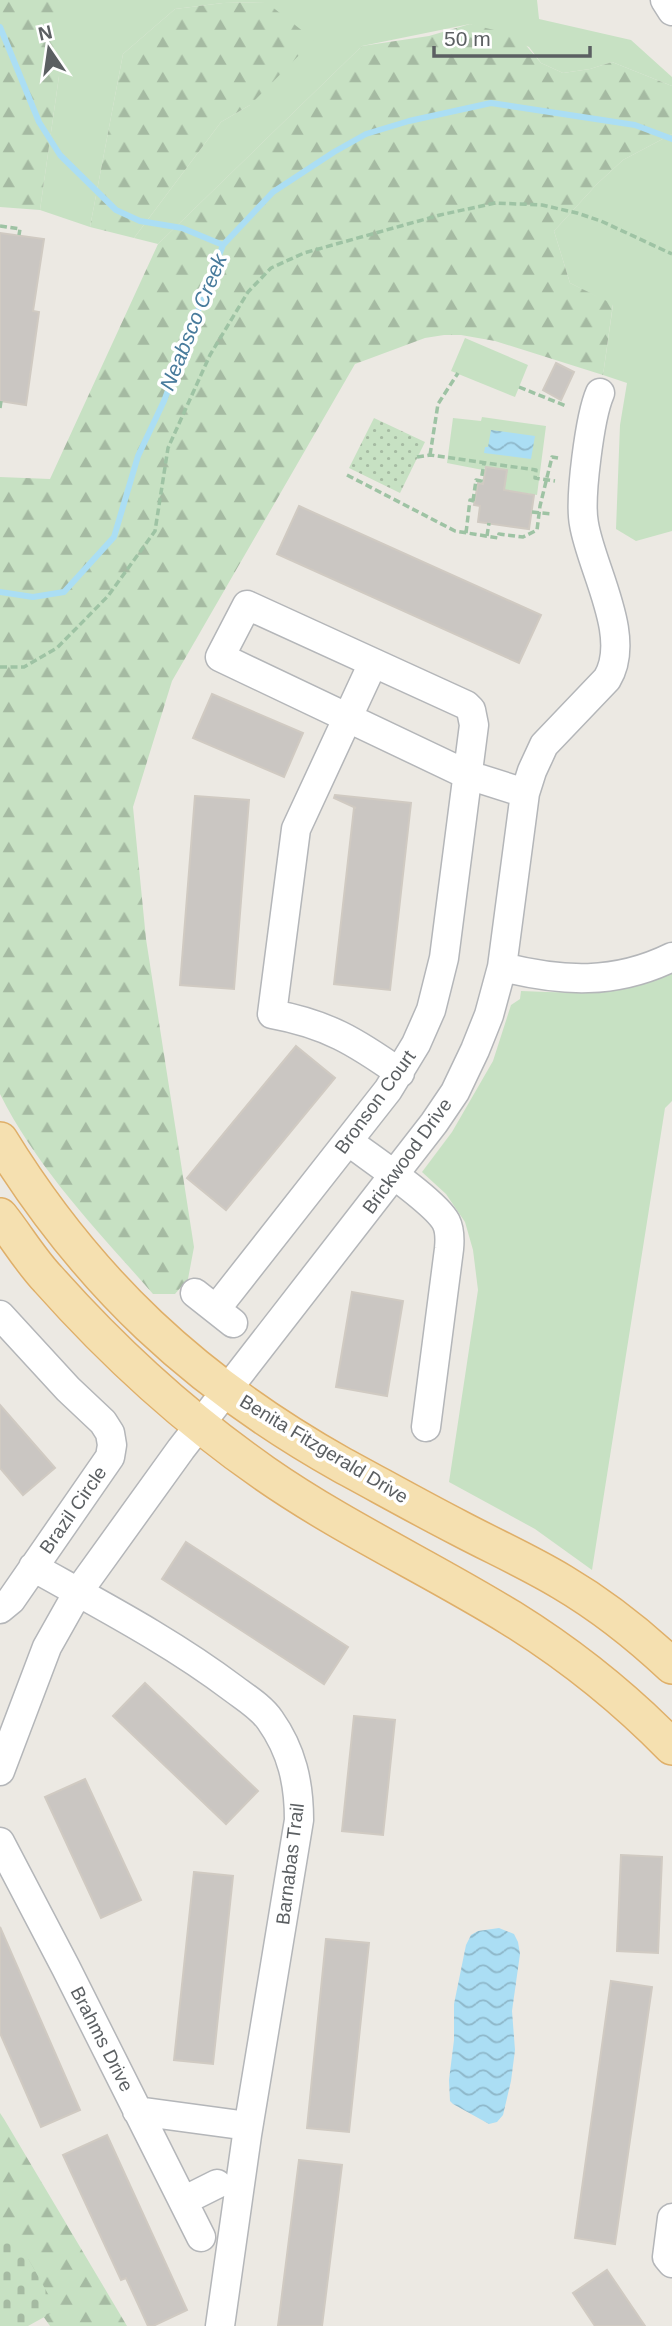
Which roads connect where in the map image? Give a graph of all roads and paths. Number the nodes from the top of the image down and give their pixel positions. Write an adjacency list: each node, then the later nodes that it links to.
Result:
1 (665, 0): 2 (street)
2 (672, 10)
3 (0, 226): 4 (path)
4 (19, 236)
5 (672, 254): 26 (path)
6 (458, 373): 12 (path)
7 (519, 387): 10 (path)
8 (600, 393): 29 (street, Brickwood Drive)
9 (1, 401): 11 (path)
10 (566, 406)
11 (0, 408)
12 (430, 455): 13 (path); 15 (path)
13 (418, 457)
14 (558, 458): 17 (path)
15 (484, 463): 17 (path); 23 (path)
16 (347, 475): 23 (path)
17 (546, 480): 18 (path); 20 (path)
18 (555, 481)
19 (532, 512): 20 (path)
20 (539, 512): 21 (path); 24 (path)
21 (552, 514)
22 (489, 523): 24 (path)
23 (466, 533): 24 (path)
24 (487, 536)
25 (373, 663): 27 (street); 27 (street); 28 (street, Bronson Court)
26 (0, 667)
27 (348, 718): 28 (street); 32 (street)
28 (468, 775): 29 (street); 32 (street, Bronson Court)
29 (525, 793): 31 (street, Brickwood Drive)
30 (672, 957): 31 (street)
31 (502, 967): 35 (street, Brickwood Drive)
32 (400, 1073): 34 (street, Bronson Court)
33 (0, 1140): 39 (main road, Benita Fitzgerald Drive)
34 (348, 1141): 35 (street); 37 (street, Bronson Court)
35 (394, 1177): 39 (street, Brickwood Drive); 41 (street)
36 (0, 1216): 40 (main road)
37 (215, 1308)
38 (0, 1315): 42 (street, Brazil Circle)
39 (226, 1390): 40 (street, Brickwood Drive); 45 (main road, Benita Fitzgerald Drive)
40 (199, 1425): 43 (street); 46 (main road)
41 (426, 1427)
42 (33, 1567): 43 (street, Barnabas Trail); 44 (street, Brazil Circle)
43 (78, 1592): 47 (street); 50 (street, Barnabas Trail)
44 (0, 1609)
45 (672, 1665)
46 (672, 1747)
47 (0, 1771)
48 (0, 1842): 49 (street, Brahms Drive)
49 (137, 2110): 50 (street); 52 (street, Brahms Drive)
50 (248, 2126): 56 (street, Barnabas Trail)
51 (217, 2184): 52 (street)
52 (183, 2201): 54 (street, Brahms Drive)
53 (672, 2218): 55 (street)
54 (201, 2237)
55 (672, 2263)
56 (220, 2326)

